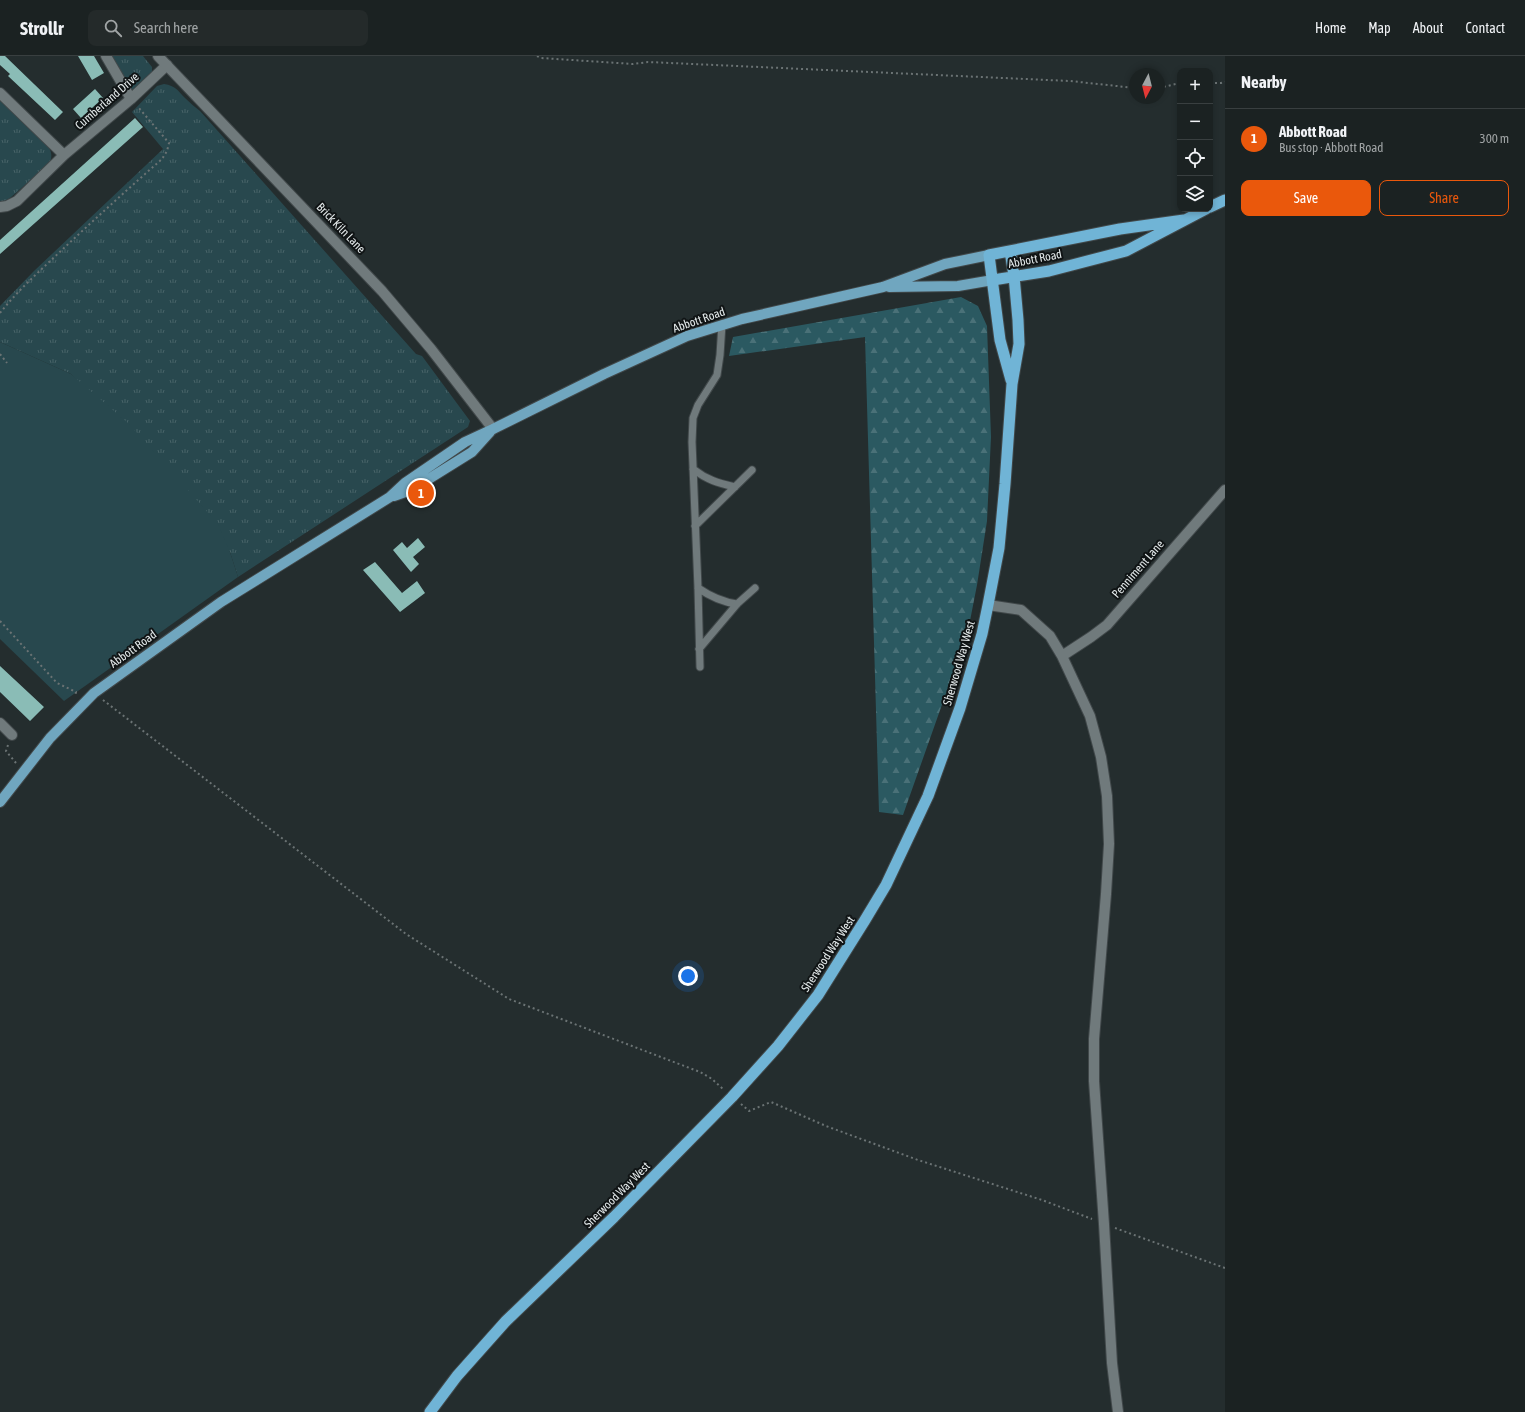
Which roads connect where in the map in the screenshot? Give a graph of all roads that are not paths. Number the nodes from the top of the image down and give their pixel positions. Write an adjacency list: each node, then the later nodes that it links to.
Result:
1 (106, 56): 5 (street)
2 (158, 56): 3 (street, Brick Kiln Lane)
3 (167, 65): 5 (street, Cumberland Drive); 19 (street, Brick Kiln Lane)
4 (0, 93): 6 (street)
5 (131, 99): 6 (street, Cumberland Drive)
6 (64, 155): 9 (street, Cumberland Drive)
7 (1225, 200): 8 (highway)
8 (1213, 206)
9 (0, 207)
10 (1200, 212): 11 (highway, Abbott Road)
11 (1184, 220): 12 (highway, Abbott Road); 14 (highway, Abbott Road)
12 (1010, 250): 13 (highway, Abbott Road); 14 (highway, Sherwood Way West)
13 (989, 255): 15 (highway, Sherwood Way West); 16 (main road, Abbott Road)
14 (1014, 276): 15 (highway, Abbott Road); 18 (highway, Sherwood Way West)
15 (993, 280): 16 (main road, Abbott Road); 18 (highway, Sherwood Way West)
16 (882, 287): 17 (main road, Abbott Road)
17 (722, 324): 19 (main road, Abbott Road); 20 (lane)
18 (1012, 384): 28 (highway, Sherwood Way West)
19 (493, 429): 34 (main road, Abbott Road)
20 (693, 469): 22 (lane); 24 (lane)
21 (752, 470): 22 (lane)
22 (735, 487): 24 (lane)
23 (1225, 490): 30 (street, Penniment Lane)
24 (695, 526): 25 (lane)
25 (698, 588): 27 (lane); 29 (lane)
26 (755, 588): 27 (lane)
27 (737, 604): 29 (lane)
28 (988, 605): 30 (street); 35 (highway, Sherwood Way West)
29 (699, 649): 31 (lane)
30 (1062, 656): 36 (street)
31 (700, 667)
32 (0, 723): 33 (street)
33 (12, 735)
34 (0, 802)
35 (430, 1412)
36 (1118, 1412)

